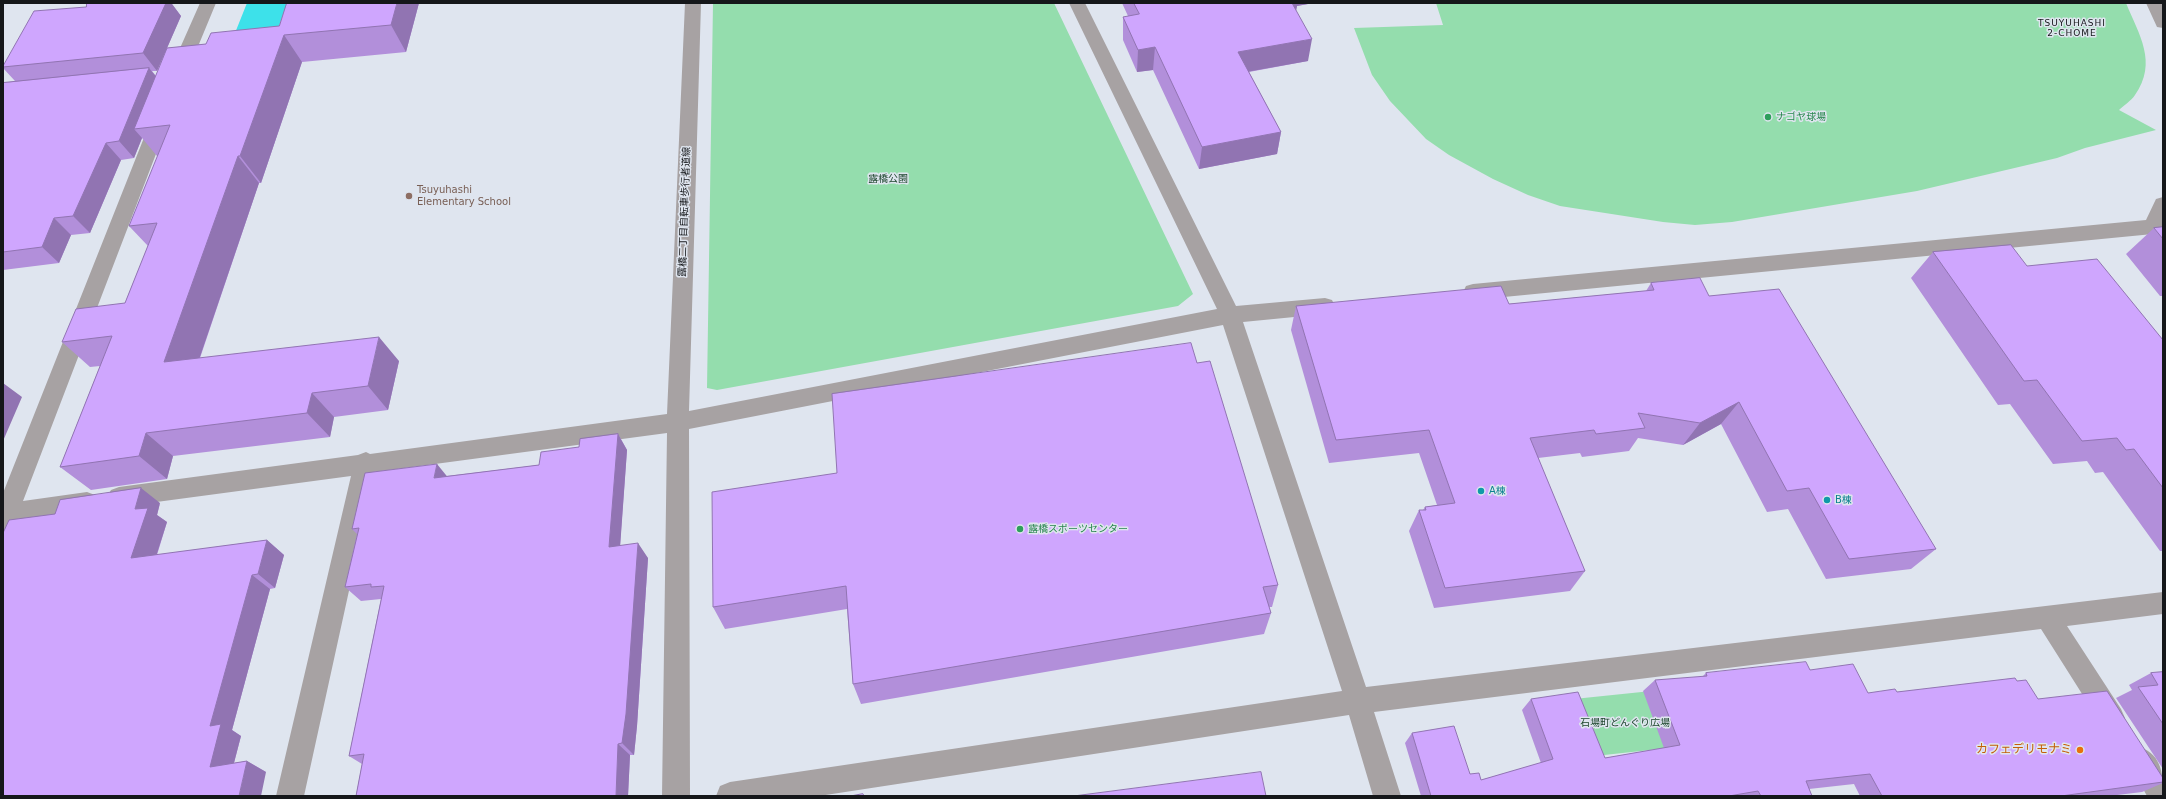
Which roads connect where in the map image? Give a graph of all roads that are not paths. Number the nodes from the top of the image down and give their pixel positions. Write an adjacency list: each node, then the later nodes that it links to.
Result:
1 (208, 3): 12 (street)
2 (693, 3): 10 (street, 露橋二丁目自転車歩行者道線)
3 (1076, 3): 9 (street)
4 (2154, 3): 5 (street)
5 (2163, 23)
6 (2163, 204): 7 (street)
7 (1453, 294)
8 (1341, 304): 9 (street)
9 (1230, 315): 10 (street); 15 (street)
10 (678, 422): 11 (street); 17 (street, 露橋二丁目自転車歩行者道線)
11 (366, 462): 12 (street); 16 (street)
12 (4, 517)
13 (2163, 603): 14 (street)
14 (2048, 618): 15 (street); 20 (street)
15 (1358, 701): 18 (street); 19 (street)
16 (290, 796)
17 (676, 796)
18 (730, 796)
19 (1387, 796)
20 (2163, 796)

